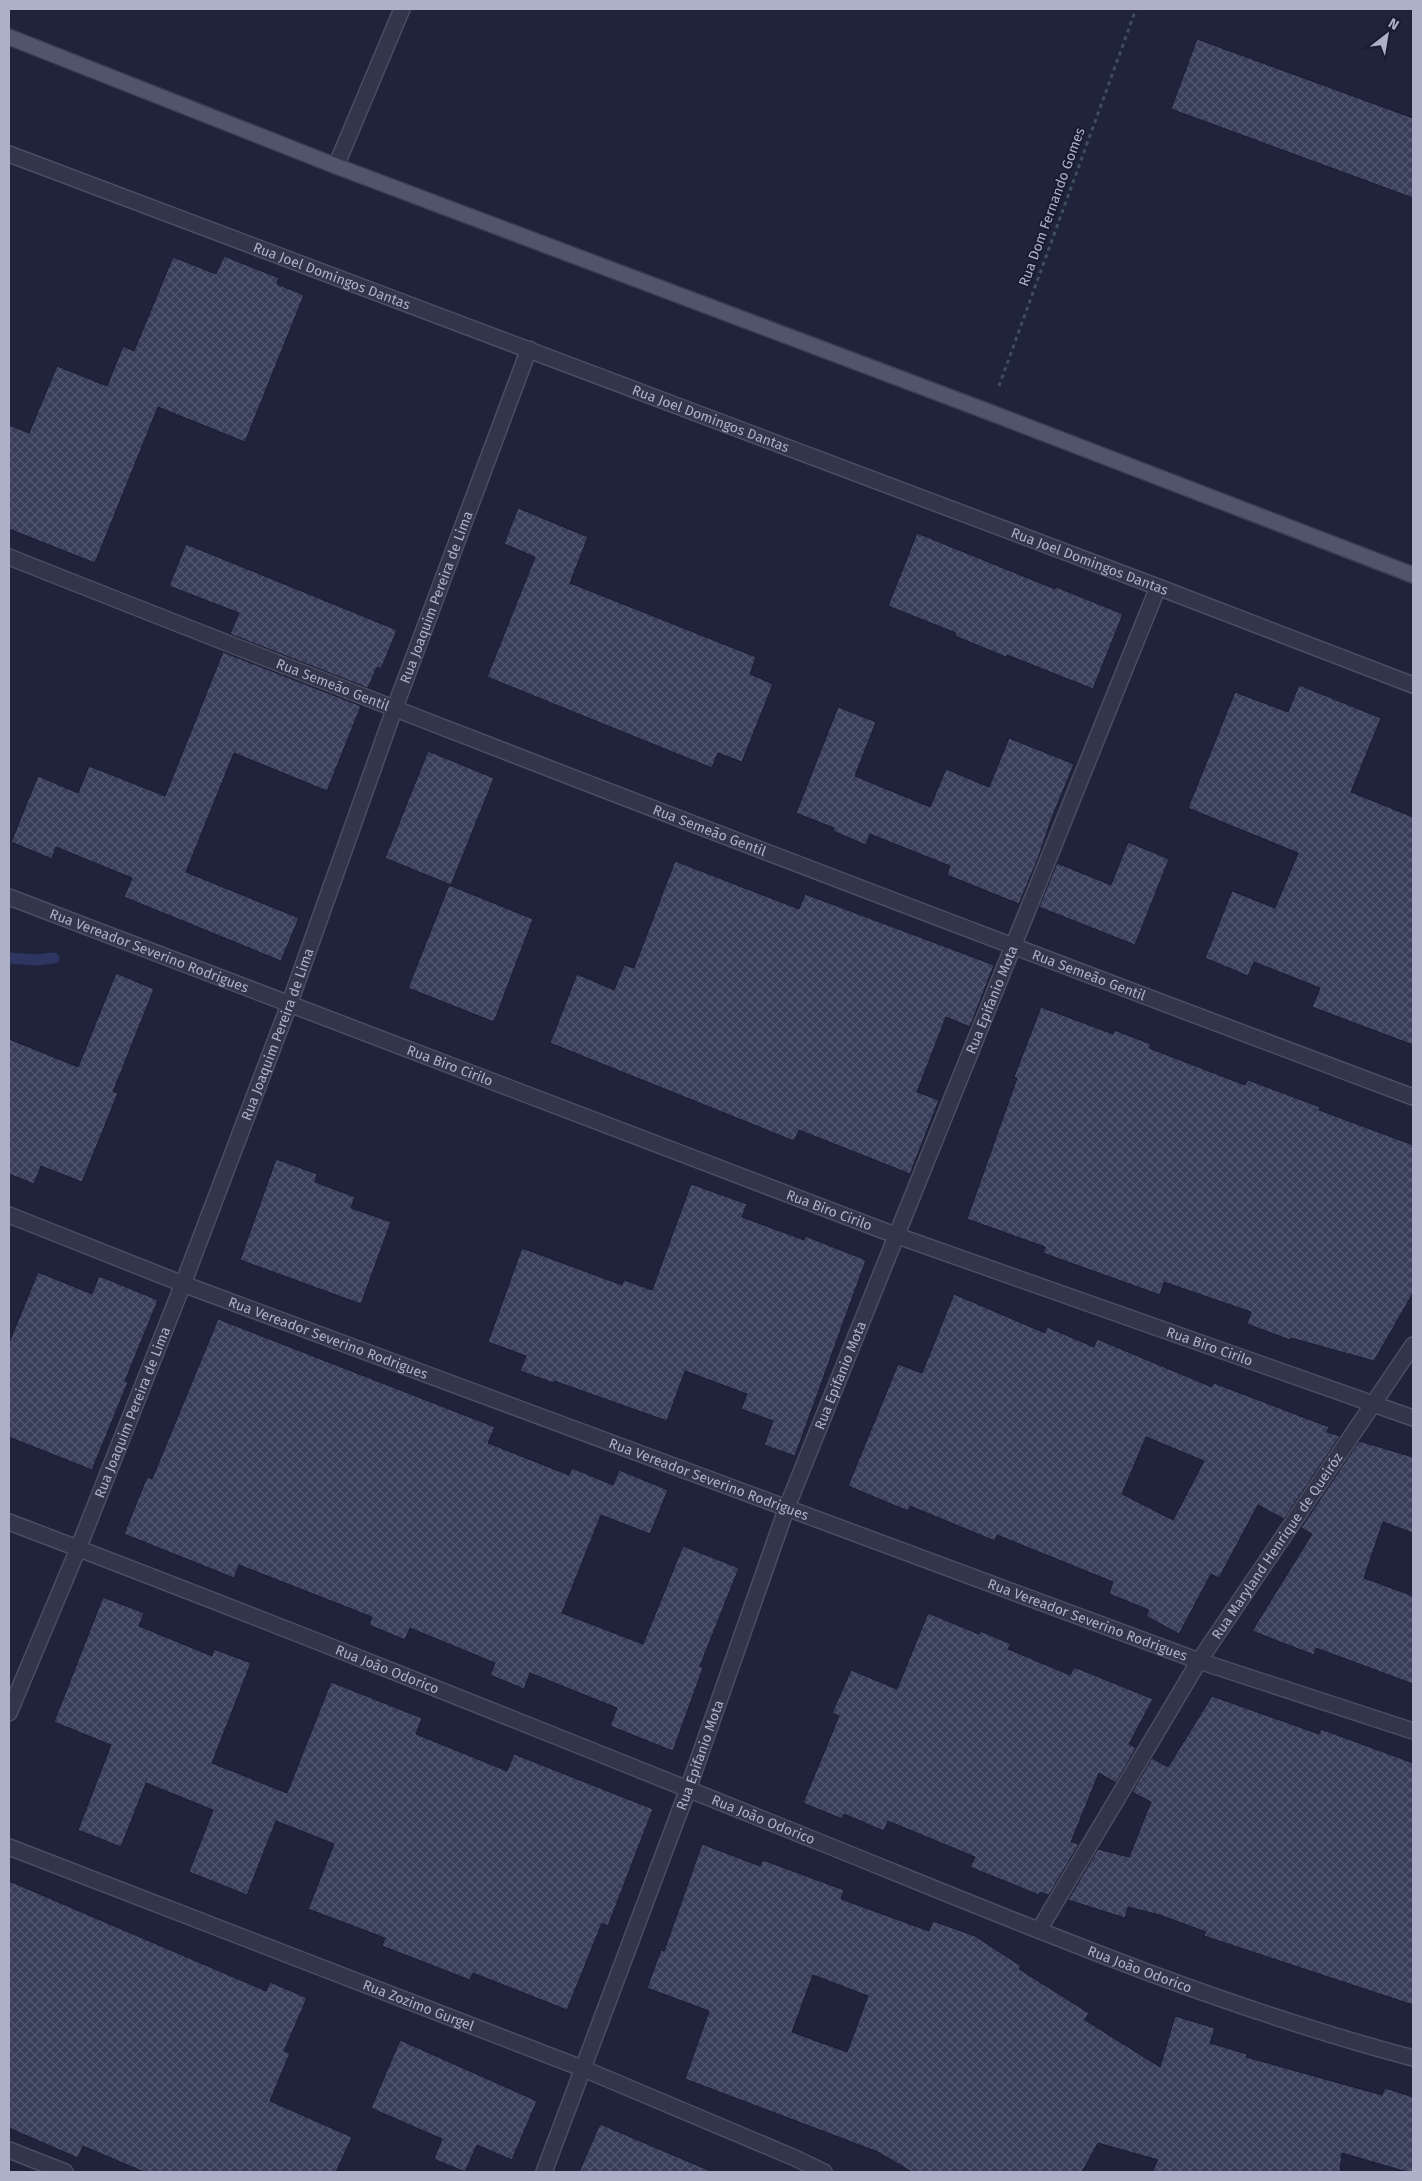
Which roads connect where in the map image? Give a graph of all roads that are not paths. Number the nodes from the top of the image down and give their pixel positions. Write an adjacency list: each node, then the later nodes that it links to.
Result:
1 (402, 9): 4 (street)
2 (9, 37): 4 (main road)
3 (9, 154): 5 (street, Rua Joel Domingos Dantas)
4 (336, 166): 7 (main road)
5 (529, 349): 8 (street, Rua Joel Domingos Dantas); 10 (street, Rua Joaquim Pereira de Lima)
6 (9, 557): 10 (street, Rua Semeão Gentil)
7 (1413, 575)
8 (1158, 586): 9 (street, Rua Joel Domingos Dantas); 12 (street, Rua Epifanio Mota)
9 (1413, 685)
10 (394, 710): 12 (street, Rua Semeão Gentil); 13 (street, Rua Joaquim Pereira de Lima)
11 (9, 897): 13 (street, Rua Vereador Severino Rodrigues)
12 (1014, 947): 14 (street, Rua Semeão Gentil); 16 (street, Rua Epifanio Mota)
13 (289, 1005): 16 (street, Rua Biro Cirilo); 17 (street, Rua Joaquim Pereira de Lima)
14 (1413, 1098)
15 (9, 1215): 17 (street, Rua Vereador Severino Rodrigues)
16 (895, 1235): 19 (street, Rua Biro Cirilo); 21 (street, Rua Epifanio Mota)
17 (183, 1284): 21 (street, Rua Vereador Severino Rodrigues); 23 (street, Rua Joaquim Pereira de Lima)
18 (1413, 1345): 19 (street, Rua Maryland Henrique de Queiróz)
19 (1372, 1404): 20 (street, Rua Biro Cirilo); 24 (street, Rua Maryland Henrique de Queiróz)
20 (1413, 1418)
21 (787, 1507): 24 (street, Rua Vereador Severino Rodrigues); 27 (street, Rua Epifanio Mota)
22 (9, 1522): 23 (street, Rua João Odorico)
23 (78, 1549): 25 (street, Rua Joaquim Pereira de Lima); 27 (street, Rua João Odorico)
24 (1199, 1661): 26 (street, Rua Vereador Severino Rodrigues); 29 (street, Rua Maryland Henrique de Queiróz)
25 (9, 1712)
26 (1413, 1731)
27 (688, 1789): 29 (street, Rua João Odorico); 31 (street, Rua Epifanio Mota)
28 (9, 1847): 31 (street, Rua Zozimo Gurgel)
29 (1039, 1930): 30 (street, Rua João Odorico)
30 (1413, 2058)
31 (584, 2069): 34 (street, Rua Epifanio Mota); 35 (street, Rua Zozimo Gurgel)
32 (9, 2150): 33 (street)
33 (65, 2172)
34 (544, 2172)
35 (824, 2172)

